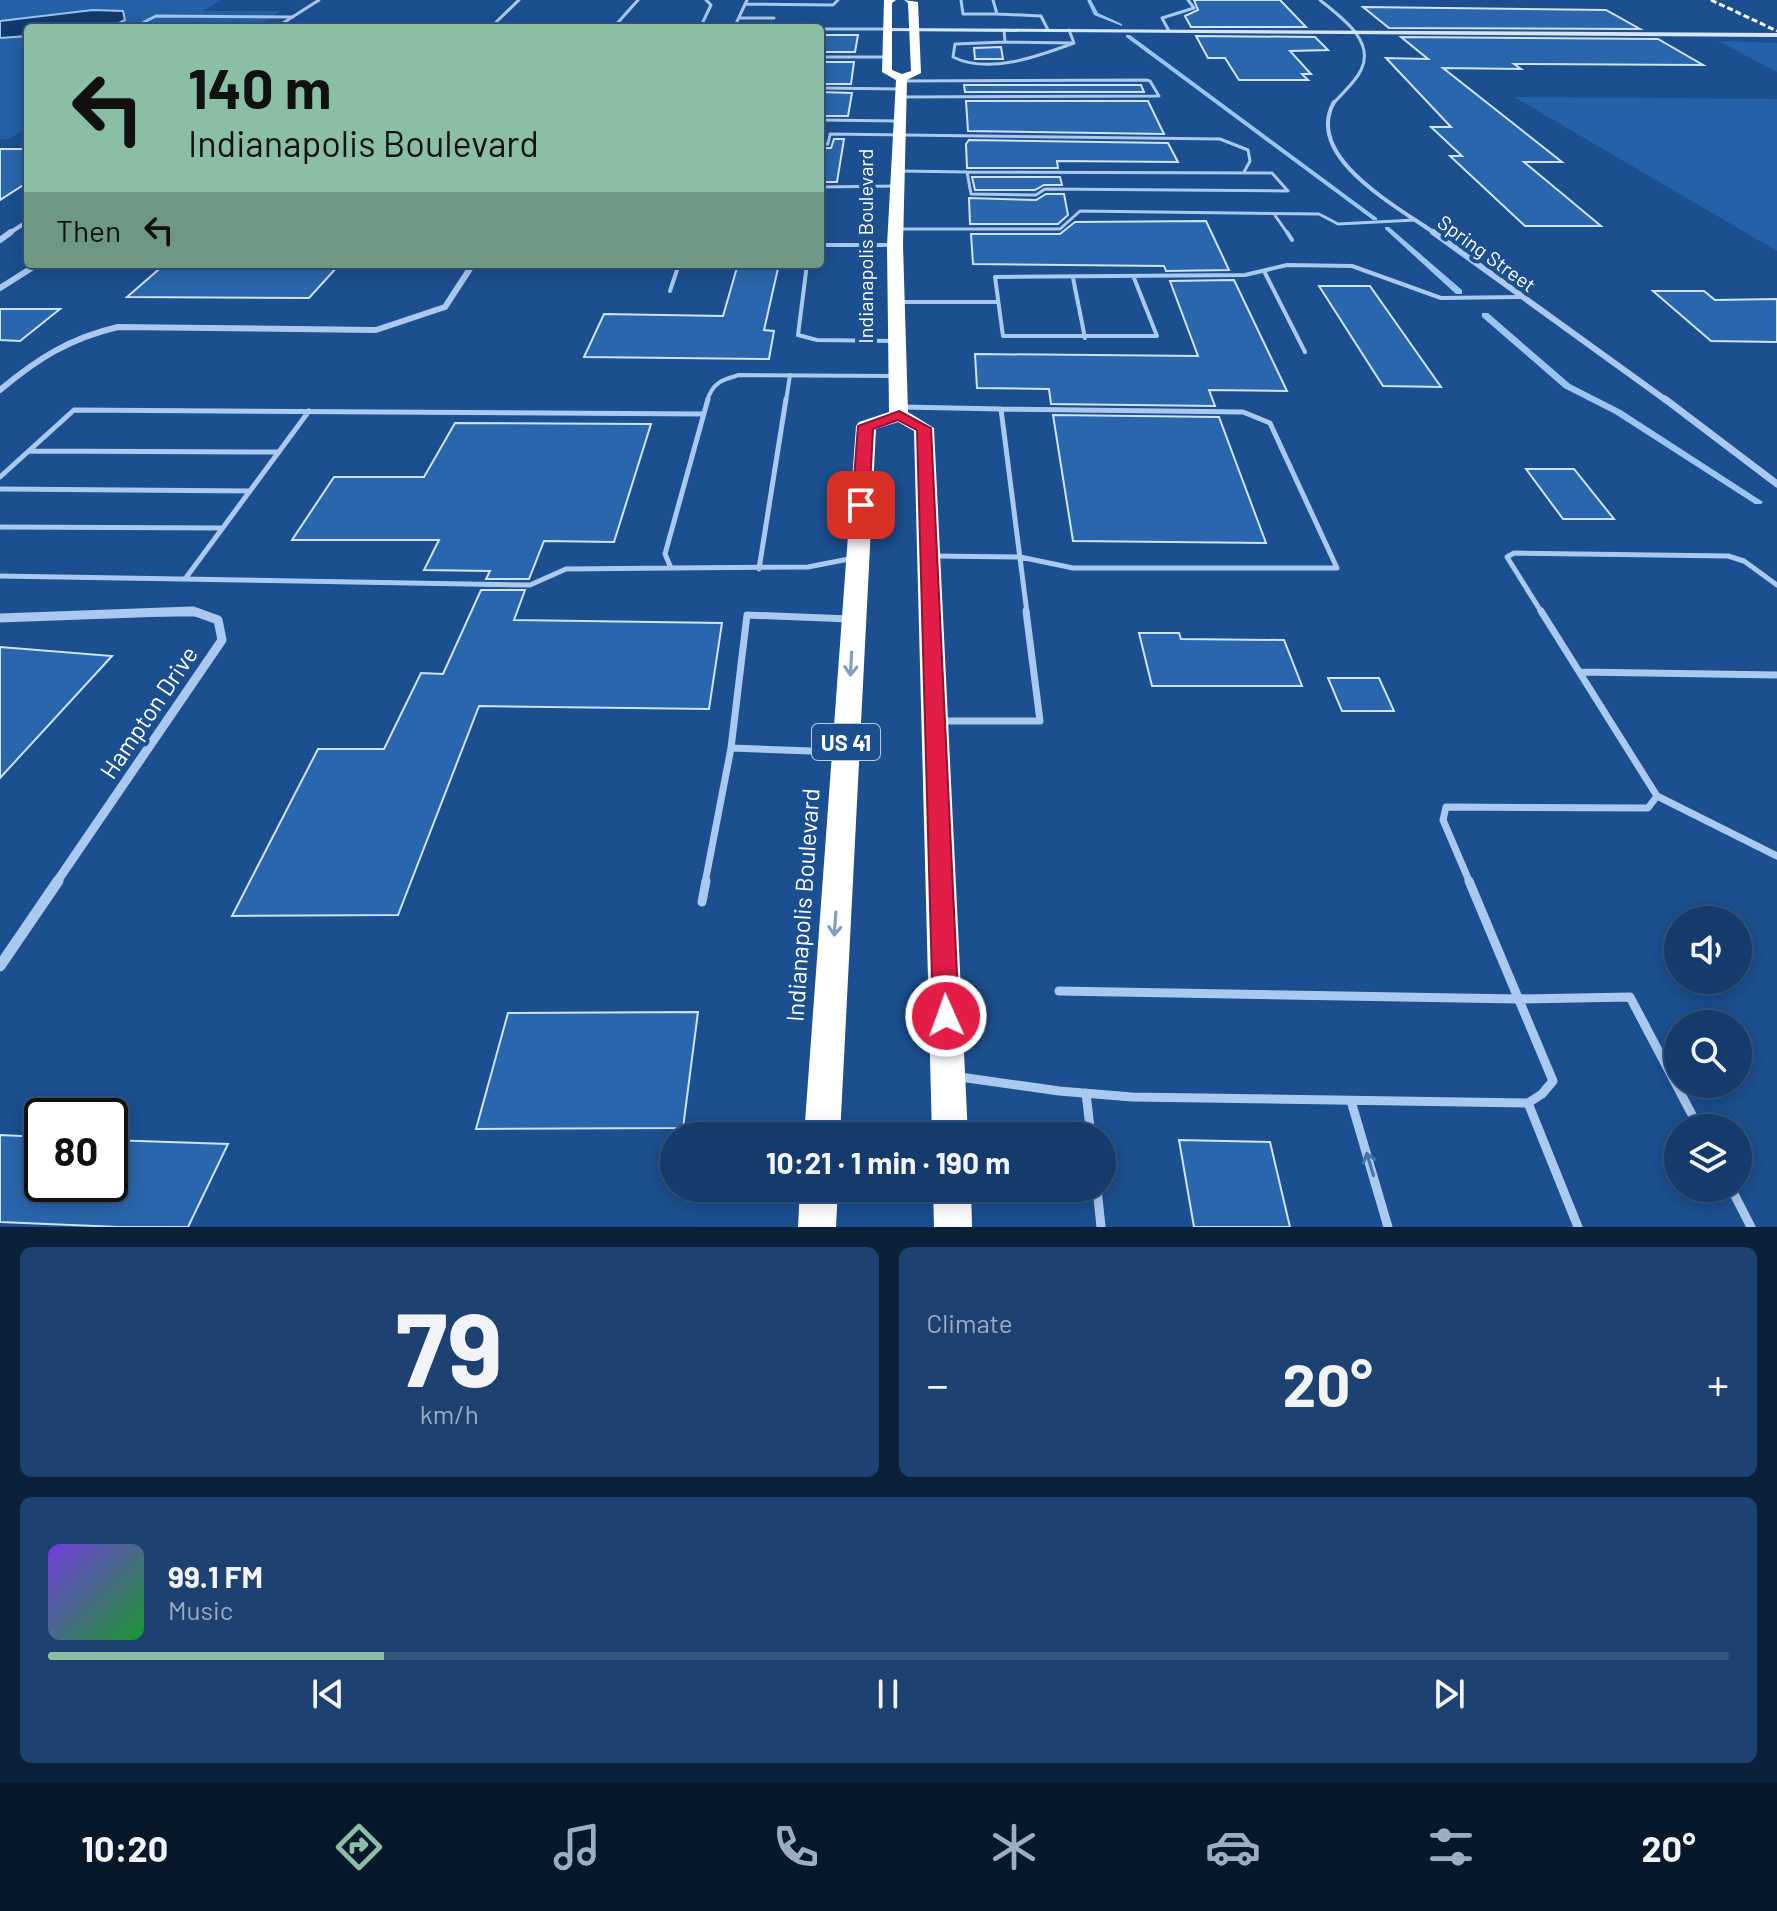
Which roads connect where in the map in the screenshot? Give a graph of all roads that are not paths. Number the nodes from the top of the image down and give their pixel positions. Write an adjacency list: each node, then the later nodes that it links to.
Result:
1 (319, 0): 15 (street)
2 (519, 0): 20 (street)
3 (638, 0): 21 (lane)
4 (706, 0): 22 (lane)
5 (838, 0): 10 (lane)
6 (891, 0): 25 (highway)
7 (909, 0): 26 (highway, Indianapolis Boulevard)
8 (1188, 0): 30 (street)
9 (1320, 0): 31 (street)
10 (746, 2): 16 (lane)
11 (962, 3): 13 (lane); 14 (lane)
12 (992, 4): 14 (lane)
13 (969, 5)
14 (997, 14): 28 (lane)
15 (293, 17): 18 (lane); 19 (street)
16 (739, 18): 17 (lane); 23 (lane)
17 (774, 18)
18 (144, 22)
19 (282, 24)
20 (494, 24)
21 (617, 24)
22 (702, 24)
23 (736, 24)
24 (824, 29): 25 (street)
25 (887, 29): 26 (street); 36 (highway)
26 (914, 29): 27 (street); 37 (highway, Indianapolis Boulevard)
27 (1004, 30): 28 (street); 33 (lane)
28 (1048, 30): 29 (street)
29 (1069, 30): 30 (street); 34 (lane)
30 (1169, 31): 31 (street)
31 (1357, 33): 32 (street); 47 (street, Spring Street)
32 (1777, 35)
33 (1005, 42): 34 (lane); 34 (lane)
34 (1074, 43)
35 (824, 57): 36 (lane)
36 (887, 57): 37 (highway)
37 (901, 86): 37 (lane); 38 (lane); 40 (highway, Indianapolis Boulevard)
38 (824, 88)
39 (824, 120): 40 (lane)
40 (898, 128): 41 (lane); 43 (lane); 44 (highway, Indianapolis Boulevard)
41 (824, 144)
42 (967, 172): 43 (lane); 43 (lane); 44 (lane)
43 (1244, 172)
44 (896, 179): 45 (lane); 49 (highway, Indianapolis Boulevard)
45 (824, 187)
46 (1274, 214): 47 (lane); 49 (lane); 51 (lane)
47 (1415, 220): 62 (street, Spring Street)
48 (24, 224): 50 (street)
49 (896, 237): 52 (lane); 63 (highway, Indianapolis Boulevard)
50 (0, 240)
51 (1292, 240)
52 (824, 245)
53 (32, 268): 60 (street)
54 (470, 268): 70 (street)
55 (678, 268): 61 (lane)
56 (806, 268): 66 (lane)
57 (1264, 271): 59 (lane); 62 (lane); 67 (lane)
58 (1073, 278): 59 (lane); 64 (lane); 65 (lane)
59 (1134, 278): 65 (lane)
60 (0, 288)
61 (670, 291)
62 (1520, 297): 78 (street, Spring Street)
63 (896, 301): 64 (lane); 66 (highway, Indianapolis Boulevard)
64 (997, 302): 65 (lane)
65 (1085, 338)
66 (896, 341): 69 (highway, Indianapolis Boulevard)
67 (1305, 352)
68 (790, 375): 69 (lane); 74 (lane); 87 (lane)
69 (897, 376): 73 (highway, Indianapolis Boulevard)
70 (0, 390)
71 (1001, 409): 73 (lane); 84 (lane); 84 (lane)
72 (309, 411): 74 (lane); 75 (lane); 76 (lane)
73 (899, 411): 83 (highway); 85 (highway, Indianapolis Boulevard / US 41)
74 (704, 414): 86 (lane)
75 (29, 451): 76 (lane); 77 (lane)
76 (279, 452): 80 (lane)
77 (0, 477)
78 (1777, 484)
79 (0, 489): 80 (lane)
80 (250, 491): 82 (lane)
81 (0, 527): 82 (lane)
82 (223, 528): 89 (lane)
83 (931, 556): 84 (lane); 95 (highway)
84 (1020, 557): 95 (lane)
85 (857, 558): 87 (lane); 92 (highway, Indianapolis Boulevard / US 41)
86 (671, 568): 87 (lane); 89 (lane)
87 (759, 569)
88 (0, 576): 89 (lane)
89 (185, 579)
90 (1777, 585): 93 (lane)
91 (0, 618): 101 (street, Hampton Drive)
92 (853, 619): 96 (lane); 97 (highway, Indianapolis Boulevard / US 41, one-way to 97)
93 (1580, 672): 94 (lane); 98 (lane)
94 (1777, 675)
95 (936, 721): 104 (highway)
96 (731, 748): 97 (lane); 100 (lane)
97 (846, 752): 109 (highway, Indianapolis Boulevard / US 41, one-way to 109)
98 (1657, 796): 99 (lane); 103 (lane)
99 (1777, 856)
100 (702, 902)
101 (0, 966)
102 (1059, 991): 103 (lane)
103 (1518, 999): 107 (lane); 108 (lane)
104 (948, 1075): 105 (lane); 110 (highway)
105 (1086, 1093): 106 (lane); 111 (lane)
106 (1351, 1101): 107 (lane); 119 (lane, one-way to 106)
107 (1528, 1103): 120 (lane)
108 (1692, 1114)
109 (823, 1122)
110 (950, 1122)
111 (1089, 1122)
112 (818, 1202): 116 (highway)
113 (952, 1202): 117 (highway)
114 (1098, 1202): 118 (lane)
115 (1738, 1202): 121 (lane)
116 (817, 1227)
117 (953, 1227)
118 (1101, 1227)
119 (1388, 1227)
120 (1578, 1227)
121 (1751, 1227)

